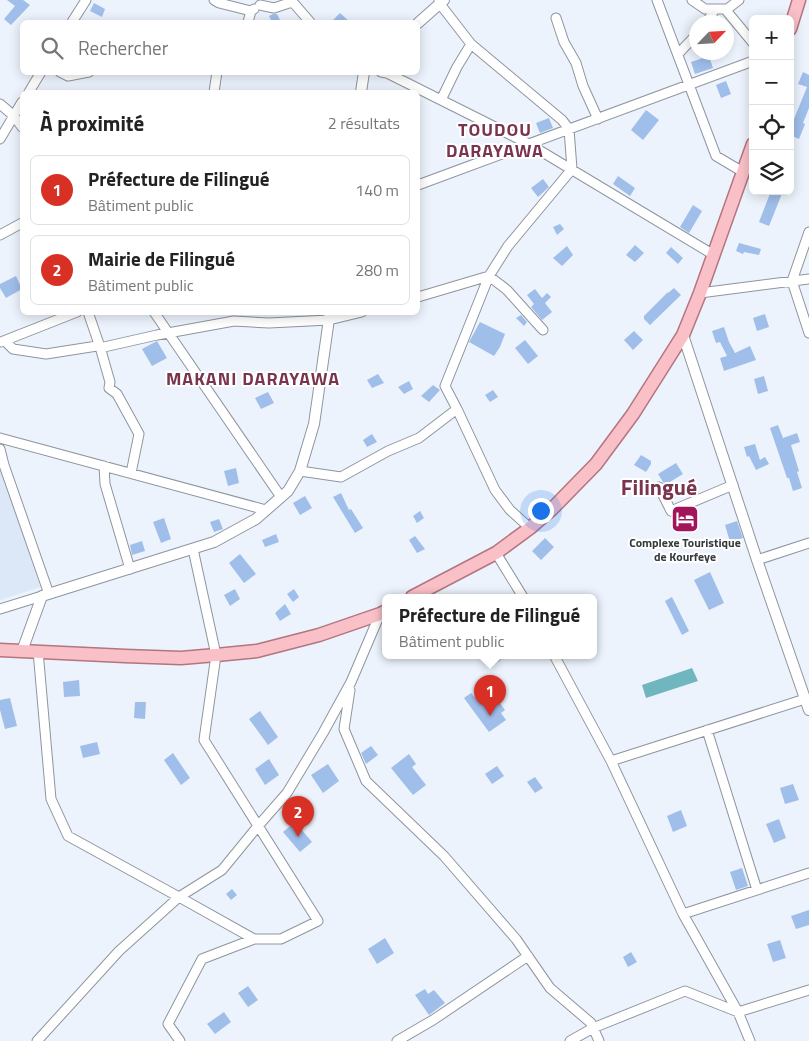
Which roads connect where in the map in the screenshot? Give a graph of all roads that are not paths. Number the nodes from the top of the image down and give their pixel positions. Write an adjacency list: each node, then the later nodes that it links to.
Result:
1 (86, 0): 16 (street)
2 (214, 0): 12 (street)
3 (657, 0): 23 (street)
4 (692, 0): 10 (street)
5 (739, 0): 11 (street)
6 (799, 0): 14 (main road)
7 (291, 1): 9 (street); 18 (street)
8 (441, 1): 19 (street); 22 (street)
9 (261, 2): 12 (street)
10 (715, 9): 11 (street); 13 (street)
11 (726, 10): 20 (street)
12 (251, 12): 17 (street)
13 (711, 15)
14 (794, 16)
15 (556, 18): 37 (street)
16 (73, 20)
17 (249, 20)
18 (308, 20)
19 (420, 21)
20 (749, 38)
21 (689, 42): 23 (street)
22 (471, 44): 33 (street); 39 (street)
23 (678, 54): 29 (street)
24 (749, 63): 29 (street)
25 (39, 75): 30 (street)
26 (217, 75): 31 (street)
27 (364, 75): 32 (street)
28 (391, 75): 33 (street)
29 (690, 85): 37 (street); 44 (street)
30 (30, 90)
31 (214, 90)
32 (361, 90)
33 (441, 100): 41 (street)
34 (0, 104): 36 (street)
35 (20, 106): 36 (street)
36 (14, 116): 38 (street); 40 (street)
37 (598, 119): 39 (street)
38 (20, 124)
39 (569, 130): 41 (street); 43 (street)
40 (0, 139)
41 (529, 144): 43 (street); 45 (street)
42 (751, 150): 44 (main road)
43 (572, 169): 49 (street); 50 (street)
44 (743, 172): 49 (main road)
45 (420, 184)
46 (20, 224): 48 (street)
47 (809, 232): 52 (street)
48 (0, 235)
49 (714, 255): 53 (main road)
50 (490, 276): 54 (street); 59 (street); 65 (street)
51 (809, 279): 52 (street)
52 (792, 281): 53 (street); 61 (street)
53 (700, 293): 62 (main road)
54 (420, 295)
55 (70, 315): 63 (street)
56 (89, 315): 64 (street)
57 (156, 315): 60 (street)
58 (330, 316): 60 (street); 69 (street)
59 (543, 330)
60 (169, 333): 64 (street); 73 (street)
61 (809, 333)
62 (684, 335): 71 (street); 75 (main road)
63 (2, 342): 64 (street)
64 (100, 347): 70 (street)
65 (457, 409): 69 (street); 75 (street)
66 (0, 438): 68 (street)
67 (0, 449): 83 (street)
68 (104, 466): 70 (street); 80 (street)
69 (300, 471): 73 (street)
70 (131, 473): 74 (street)
71 (733, 485): 72 (street); 79 (street)
72 (658, 487)
73 (282, 496): 74 (street)
74 (266, 510): 77 (street)
75 (530, 528): 78 (main road)
76 (809, 542): 79 (street)
77 (193, 549): 80 (street); 90 (street)
78 (496, 553): 81 (main road); 82 (street)
79 (757, 560): 93 (street)
80 (130, 569): 83 (street)
81 (418, 594)
82 (521, 594)
83 (46, 595): 84 (street); 88 (street)
84 (0, 609)
85 (382, 612): 90 (main road)
86 (382, 614): 92 (street)
87 (0, 650): 88 (main road)
88 (22, 651): 89 (main road)
89 (38, 651): 90 (main road); 100 (street)
90 (216, 655): 97 (street)
91 (556, 659): 96 (street)
92 (351, 682): 97 (street); 103 (street)
93 (805, 699): 94 (street); 95 (street)
94 (809, 710)
95 (707, 730): 96 (street); 99 (street)
96 (611, 761): 101 (street)
97 (258, 826): 100 (street); 102 (street)
98 (809, 873): 99 (street)
99 (757, 890): 101 (street)
100 (179, 897): 102 (street); 107 (street)
101 (683, 914): 105 (street)
102 (254, 939): 108 (street)
103 (528, 956): 106 (street); 109 (street)
104 (809, 990): 105 (street)
105 (738, 1012): 106 (street); 112 (street)
106 (593, 1028): 110 (street); 111 (street)
107 (37, 1041)
108 (180, 1041)
109 (397, 1041)
110 (570, 1041)
111 (599, 1041)
112 (750, 1041)

